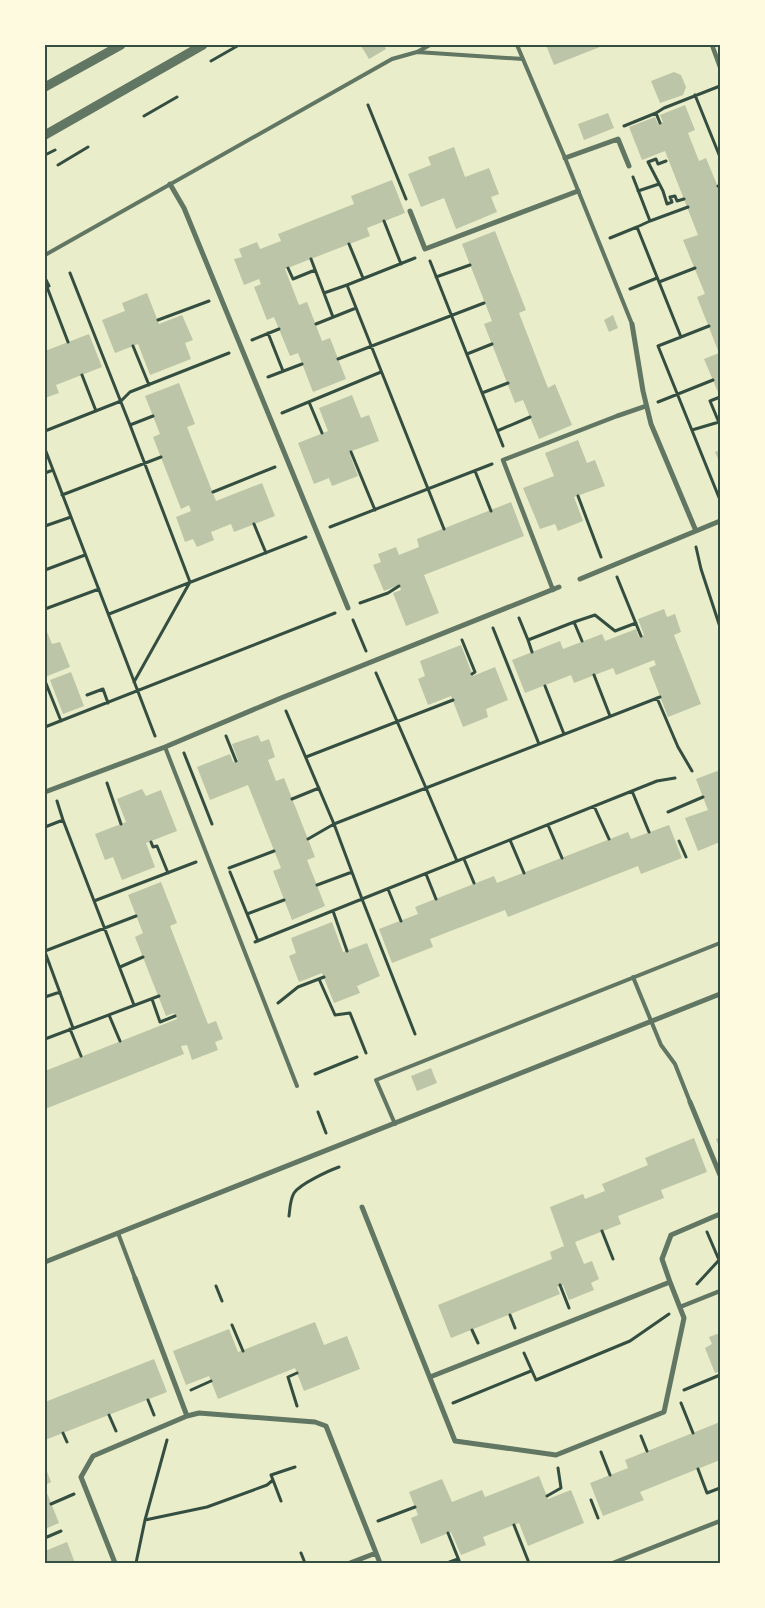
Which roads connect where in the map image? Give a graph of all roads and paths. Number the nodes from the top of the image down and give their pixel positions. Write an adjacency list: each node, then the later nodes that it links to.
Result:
1 (121, 45): 10 (street)
2 (203, 45): 17 (street)
3 (430, 45): 6 (lane)
4 (517, 45): 7 (lane)
5 (712, 45): 8 (street)
6 (417, 52): 7 (lane); 25 (lane)
7 (523, 59): 21 (lane)
8 (720, 66)
9 (720, 86): 11 (path)
10 (45, 87)
11 (695, 95): 14 (path); 20 (path)
12 (177, 97): 15 (path)
13 (368, 105): 29 (path)
14 (656, 113): 16 (path); 18 (path)
15 (144, 116)
16 (660, 123)
17 (45, 135)
18 (618, 139): 21 (street); 24 (street)
19 (88, 147): 23 (path)
20 (720, 157)
21 (566, 158): 27 (lane)
22 (666, 162): 26 (path)
23 (58, 165)
24 (629, 166): 28 (path)
25 (170, 184): 39 (lane); 54 (street)
26 (659, 184): 28 (path); 30 (path)
27 (578, 191): 36 (lane); 38 (street)
28 (638, 191): 34 (path)
29 (403, 193)
30 (684, 199)
31 (688, 207): 34 (path)
32 (410, 212): 38 (street)
33 (384, 221): 41 (path)
34 (650, 221): 35 (path)
35 (637, 227): 36 (path); 49 (path)
36 (599, 242): 53 (lane)
37 (349, 244): 48 (path)
38 (425, 249): 41 (path)
39 (45, 254)
40 (311, 259): 45 (path)
41 (401, 264): 48 (path)
42 (470, 265): 57 (path)
43 (288, 268): 45 (path)
44 (694, 268): 50 (path)
45 (315, 270): 52 (path)
46 (70, 274): 85 (path)
47 (45, 278): 67 (path)
48 (363, 278): 51 (path)
49 (658, 278): 50 (path); 53 (path)
50 (659, 282): 66 (path)
51 (347, 285): 52 (path); 56 (path)
52 (324, 293): 58 (path)
53 (619, 293): 61 (lane)
54 (220, 296): 59 (path); 71 (street)
55 (484, 303): 57 (path)
56 (356, 308): 58 (path); 70 (path)
57 (452, 315): 70 (path); 72 (path)
58 (333, 317): 60 (path)
59 (158, 320)
60 (316, 324)
61 (632, 324): 87 (street)
62 (709, 326): 66 (path)
63 (279, 329): 64 (path)
64 (268, 333): 65 (path); 75 (path)
65 (258, 337)
66 (681, 337): 83 (path)
67 (68, 342)
68 (492, 344): 72 (path)
69 (133, 346): 81 (path)
70 (371, 346): 73 (path); 76 (path)
71 (242, 348): 81 (path); 90 (street)
72 (467, 354): 82 (path)
73 (338, 359)
74 (302, 364): 75 (path)
75 (283, 371): 77 (path)
76 (381, 372): 86 (path); 107 (path)
77 (275, 374)
78 (82, 375): 88 (path)
79 (713, 380): 83 (path)
80 (508, 383): 82 (path)
81 (148, 384): 85 (path)
82 (482, 393): 96 (path)
83 (677, 395): 87 (path); 94 (path)
84 (720, 397): 92 (path)
85 (121, 401): 88 (path); 93 (path)
86 (309, 402): 90 (path); 97 (path)
87 (646, 406): 101 (street); 119 (street)
88 (96, 411): 95 (path)
89 (153, 416): 93 (path)
90 (271, 417): 102 (street)
91 (530, 417): 96 (path)
92 (719, 424): 94 (path)
93 (130, 425): 103 (path)
94 (692, 430): 111 (path)
95 (45, 431)
96 (497, 431): 101 (path)
97 (322, 434)
98 (45, 449): 104 (path)
99 (351, 452): 112 (path)
100 (161, 457): 103 (path)
101 (506, 459): 105 (path); 132 (street)
102 (288, 461): 108 (path); 120 (street)
103 (145, 463): 109 (path); 128 (path)
104 (53, 470): 106 (path); 109 (path)
105 (475, 471): 107 (path); 113 (path)
106 (45, 473)
107 (428, 488): 112 (path); 118 (path)
108 (213, 492)
109 (62, 495): 114 (path)
110 (578, 496): 122 (path)
111 (720, 500)
112 (375, 510): 120 (path)
113 (491, 510)
114 (71, 517): 117 (path); 124 (path)
115 (720, 521): 119 (street)
116 (254, 524): 123 (path)
117 (45, 526)
118 (444, 529)
119 (696, 531): 125 (street)
120 (318, 533): 123 (path); 134 (street)
121 (693, 541): 140 (path)
122 (596, 544)
123 (266, 553): 128 (path)
124 (85, 555): 126 (path); 131 (path)
125 (613, 566): 127 (street); 139 (path)
126 (45, 570)
127 (580, 579)
128 (190, 582): 136 (path); 150 (path)
129 (400, 586): 134 (path)
130 (559, 588): 132 (street)
131 (99, 589): 135 (path); 136 (path)
132 (553, 590): 133 (street)
133 (515, 605): 137 (street); 142 (path)
134 (348, 608): 152 (path)
135 (45, 610)
136 (109, 614): 150 (path)
137 (489, 616): 154 (street); 165 (path)
138 (574, 622): 139 (path); 142 (path); 143 (path)
139 (636, 623): 141 (path)
140 (720, 627)
141 (641, 636)
142 (528, 640): 144 (path)
143 (582, 641)
144 (532, 652)
145 (469, 656): 147 (path)
146 (374, 669): 159 (path)
147 (472, 674)
148 (594, 675): 157 (path)
149 (45, 682): 158 (path)
150 (134, 682): 152 (path)
151 (545, 686): 163 (path)
152 (138, 691): 156 (path); 162 (path)
153 (87, 695): 156 (path)
154 (281, 698): 160 (street); 167 (path)
155 (453, 700): 159 (path)
156 (108, 703): 158 (path)
157 (610, 716): 163 (path); 169 (path)
158 (61, 721): 161 (path)
159 (397, 722): 167 (path); 172 (path)
160 (221, 723): 164 (street); 168 (path)
161 (45, 727)
162 (153, 729)
163 (564, 734): 165 (path)
164 (180, 741): 166 (street); 186 (path)
165 (539, 744): 172 (path)
166 (164, 747): 173 (street); 195 (lane)
167 (306, 757): 171 (path)
168 (236, 761)
169 (692, 771)
170 (675, 778): 174 (path)
171 (319, 788): 178 (path); 183 (path)
172 (426, 788): 183 (path); 199 (path)
173 (52, 790): 175 (street); 181 (path)
174 (632, 791): 179 (path); 187 (path)
175 (45, 792)
176 (110, 792): 182 (path)
177 (703, 797): 180 (path)
178 (292, 799)
179 (594, 806): 184 (path); 189 (path)
180 (668, 812)
181 (63, 820): 185 (path); 211 (path)
182 (121, 824)
183 (334, 824): 188 (path); 201 (path)
184 (548, 824): 190 (path); 197 (path)
185 (45, 827)
186 (215, 832)
187 (649, 832)
188 (308, 839)
189 (609, 839)
190 (510, 840): 196 (path); 203 (path)
191 (679, 841): 194 (path)
192 (151, 842): 202 (path)
193 (274, 851): 200 (path)
194 (686, 857)
195 (208, 858): 202 (path); 219 (lane)
196 (464, 858): 199 (path); 205 (path)
197 (562, 858)
198 (225, 859): 200 (path)
199 (456, 861): 204 (path)
200 (229, 868): 213 (path)
201 (352, 872): 206 (path); 208 (path)
202 (168, 873): 211 (path)
203 (524, 873)
204 (426, 874): 207 (path); 209 (path)
205 (474, 884)
206 (317, 885)
207 (388, 889): 208 (path); 215 (path)
208 (362, 899): 212 (path); 238 (path)
209 (436, 899)
210 (284, 900): 213 (path)
211 (94, 901): 216 (path)
212 (333, 911): 217 (path); 221 (path)
213 (248, 914): 217 (path)
214 (136, 916): 216 (path)
215 (401, 921)
216 (104, 927): 220 (path); 223 (path)
217 (258, 941): 219 (path)
218 (720, 943): 225 (lane)
219 (243, 947): 245 (lane)
220 (45, 951): 227 (path)
221 (347, 951)
222 (143, 958): 223 (path)
223 (120, 967): 233 (path)
224 (324, 977): 226 (path)
225 (634, 977): 236 (lane); 248 (lane)
226 (319, 979): 232 (path); 241 (path)
227 (60, 992): 230 (path); 237 (path)
228 (720, 994): 236 (street)
229 (159, 996): 231 (path)
230 (45, 997)
231 (152, 999): 233 (path); 235 (path)
232 (276, 1004)
233 (134, 1005): 234 (path)
234 (109, 1014): 237 (path); 240 (path)
235 (175, 1016)
236 (651, 1022): 246 (lane); 248 (street)
237 (72, 1029): 239 (path); 242 (path)
238 (415, 1034)
239 (45, 1039)
240 (120, 1041)
241 (366, 1053)
242 (81, 1056)
243 (357, 1057): 244 (path)
244 (315, 1074)
245 (297, 1086)
246 (690, 1102): 251 (street)
247 (318, 1112): 249 (path)
248 (395, 1124): 257 (street)
249 (326, 1133)
250 (339, 1167): 254 (path)
251 (720, 1174)
252 (362, 1207): 273 (street)
253 (720, 1214): 255 (street)
254 (289, 1216)
255 (703, 1222): 259 (path); 262 (street)
256 (602, 1231): 258 (path)
257 (118, 1233): 260 (street); 261 (lane)
258 (613, 1258)
259 (719, 1260)
260 (45, 1262)
261 (135, 1278): 276 (street)
262 (670, 1282): 267 (street); 268 (street)
263 (216, 1286): 266 (path)
264 (560, 1286): 268 (path)
265 (720, 1291): 267 (street)
266 (222, 1300)
267 (680, 1307): 278 (path); 284 (street)
268 (574, 1320): 273 (street)
269 (232, 1325): 270 (path)
270 (243, 1350)
271 (297, 1373): 280 (path)
272 (720, 1375): 275 (path)
273 (430, 1377): 278 (street)
274 (211, 1381): 276 (path)
275 (702, 1382)
276 (179, 1395): 279 (street)
277 (681, 1401): 283 (path)
278 (441, 1408): 286 (street)
279 (188, 1416): 280 (street); 281 (street)
280 (302, 1421): 302 (street)
281 (172, 1422): 292 (street); 299 (path)
282 (63, 1433): 285 (path)
283 (693, 1433)
284 (596, 1439): 286 (street); 289 (path)
285 (67, 1442)
286 (556, 1455): 293 (path)
287 (295, 1467): 290 (path)
288 (698, 1469): 291 (path)
289 (610, 1474)
290 (273, 1480): 295 (path); 299 (path)
291 (720, 1488)
292 (86, 1490): 296 (path); 309 (street)
293 (547, 1496)
294 (591, 1500): 298 (path)
295 (281, 1502)
296 (51, 1504)
297 (415, 1507): 302 (path)
298 (598, 1518)
299 (144, 1520): 310 (path)
300 (720, 1521): 316 (street)
301 (514, 1525): 315 (path)
302 (365, 1526): 307 (street)
303 (61, 1531): 305 (path)
304 (448, 1533): 308 (path)
305 (47, 1537)
306 (300, 1553): 311 (path)
307 (376, 1553): 312 (street); 313 (street)
308 (459, 1561): 314 (path)
309 (115, 1563)
310 (136, 1563)
311 (305, 1563)
312 (350, 1563)
313 (380, 1563)
314 (447, 1563)
315 (529, 1563)
316 (613, 1563)

